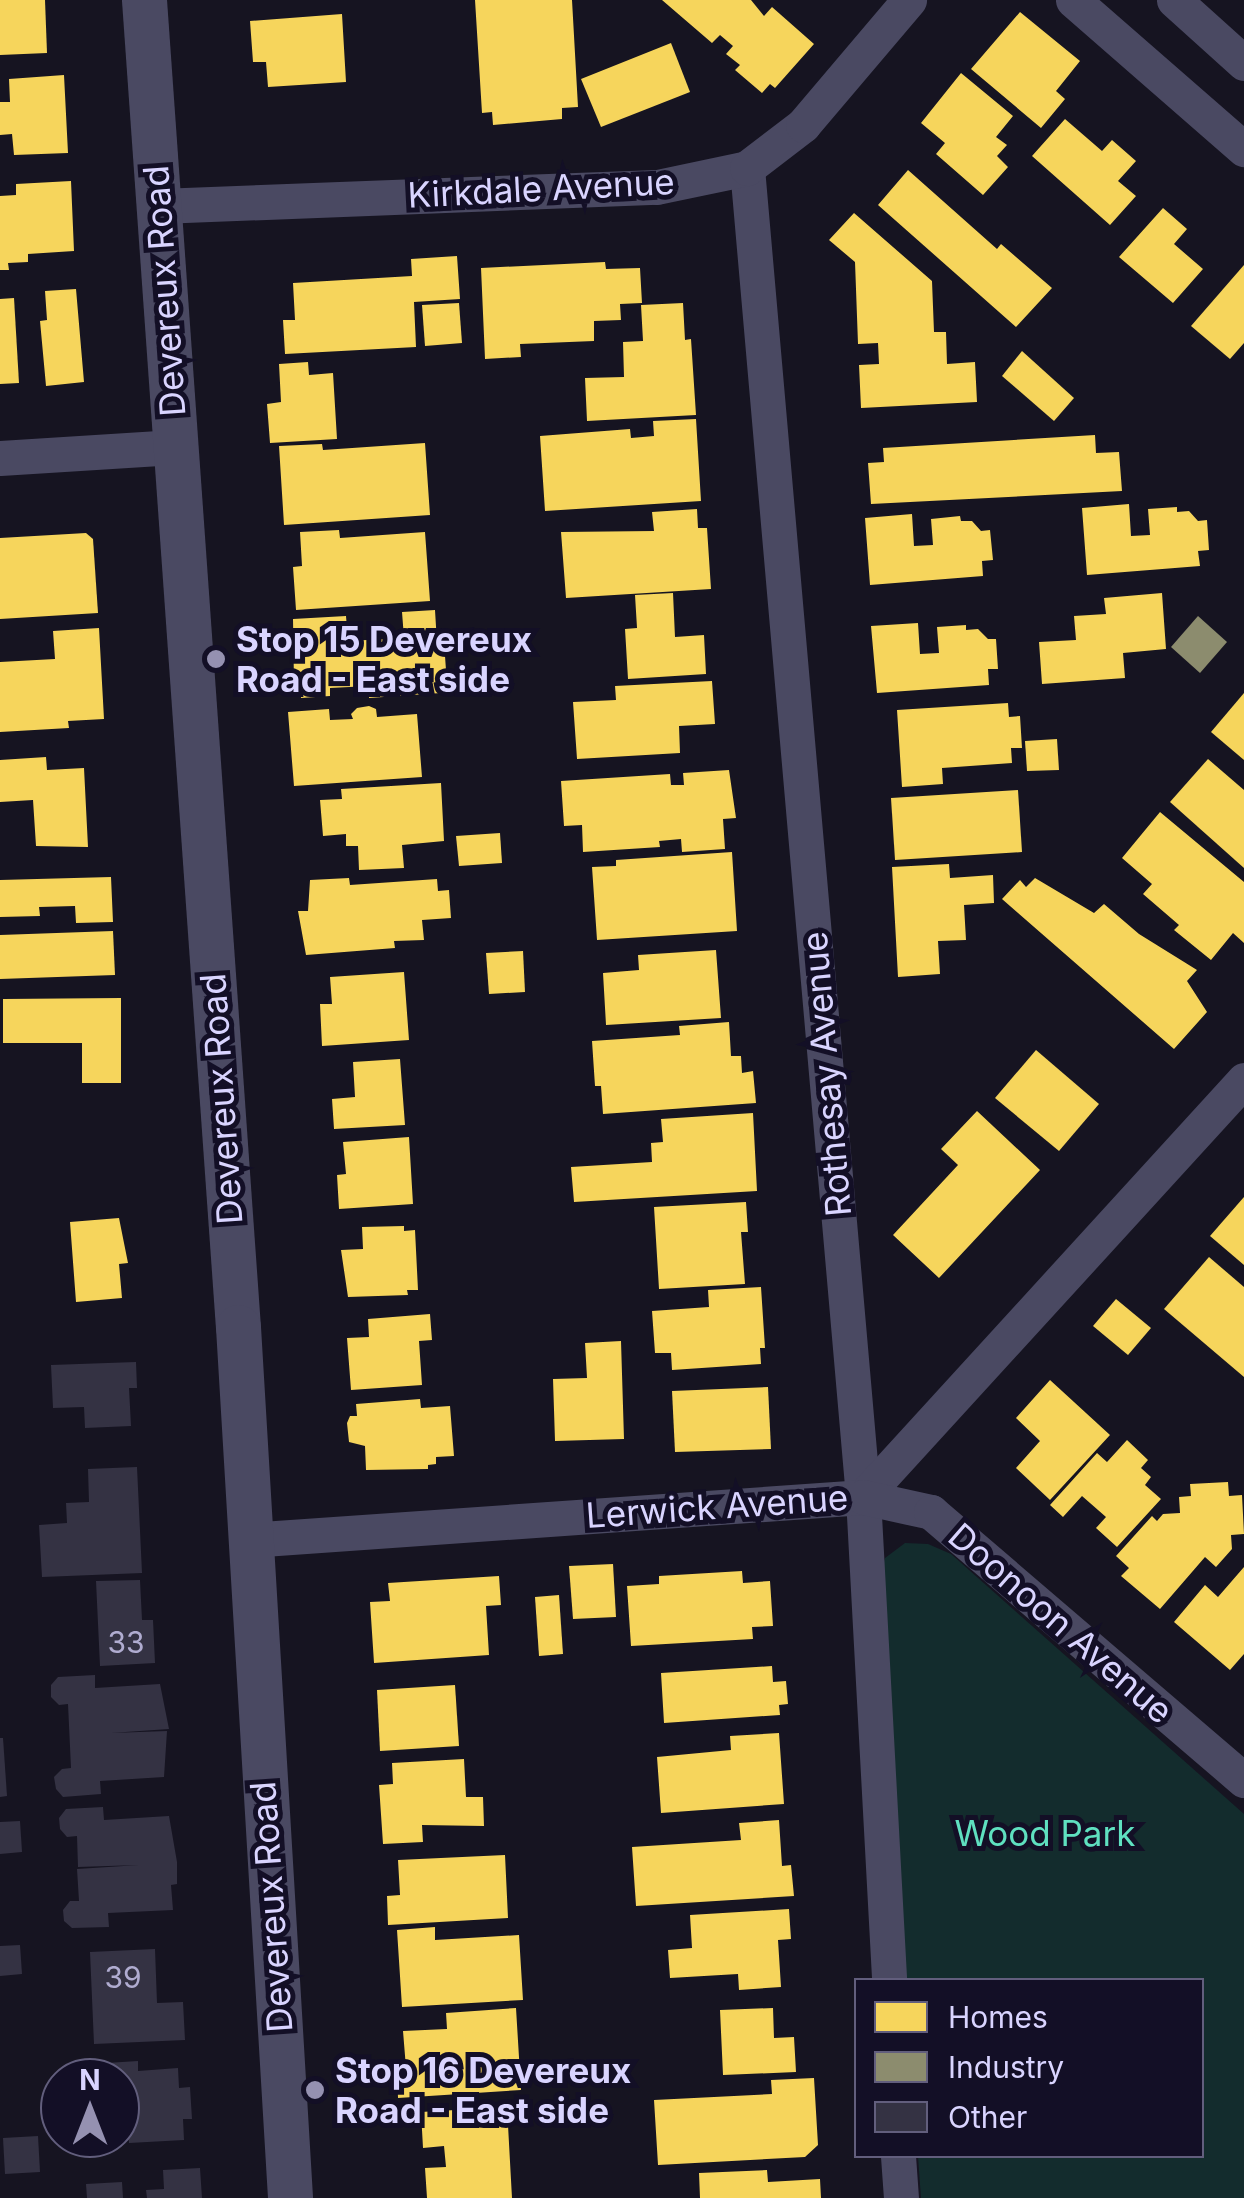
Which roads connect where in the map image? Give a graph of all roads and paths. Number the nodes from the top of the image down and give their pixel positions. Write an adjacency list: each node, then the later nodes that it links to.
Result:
1 (144, 0): 8 (street, Devereux Road)
2 (909, 0): 7 (street, Kirkdale Avenue)
3 (1073, 0): 6 (street)
4 (1174, 0): 5 (street)
5 (1244, 62)
6 (1244, 149)
7 (747, 168): 8 (street, Kirkdale Avenue); 12 (street, Rothesay Avenue)
8 (159, 206): 9 (street, Devereux Road)
9 (175, 447): 10 (street); 13 (street, Devereux Road)
10 (0, 458)
11 (1244, 1080): 12 (street, Lerwick Avenue)
12 (863, 1497): 13 (street, Lerwick Avenue); 14 (street, Doonoon Avenue); 15 (street, Rothesay Avenue)
13 (248, 1540): 17 (street, Devereux Road)
14 (1244, 1780)
15 (889, 1978)
16 (898, 2158): 18 (street)
17 (290, 2198)
18 (901, 2198)

